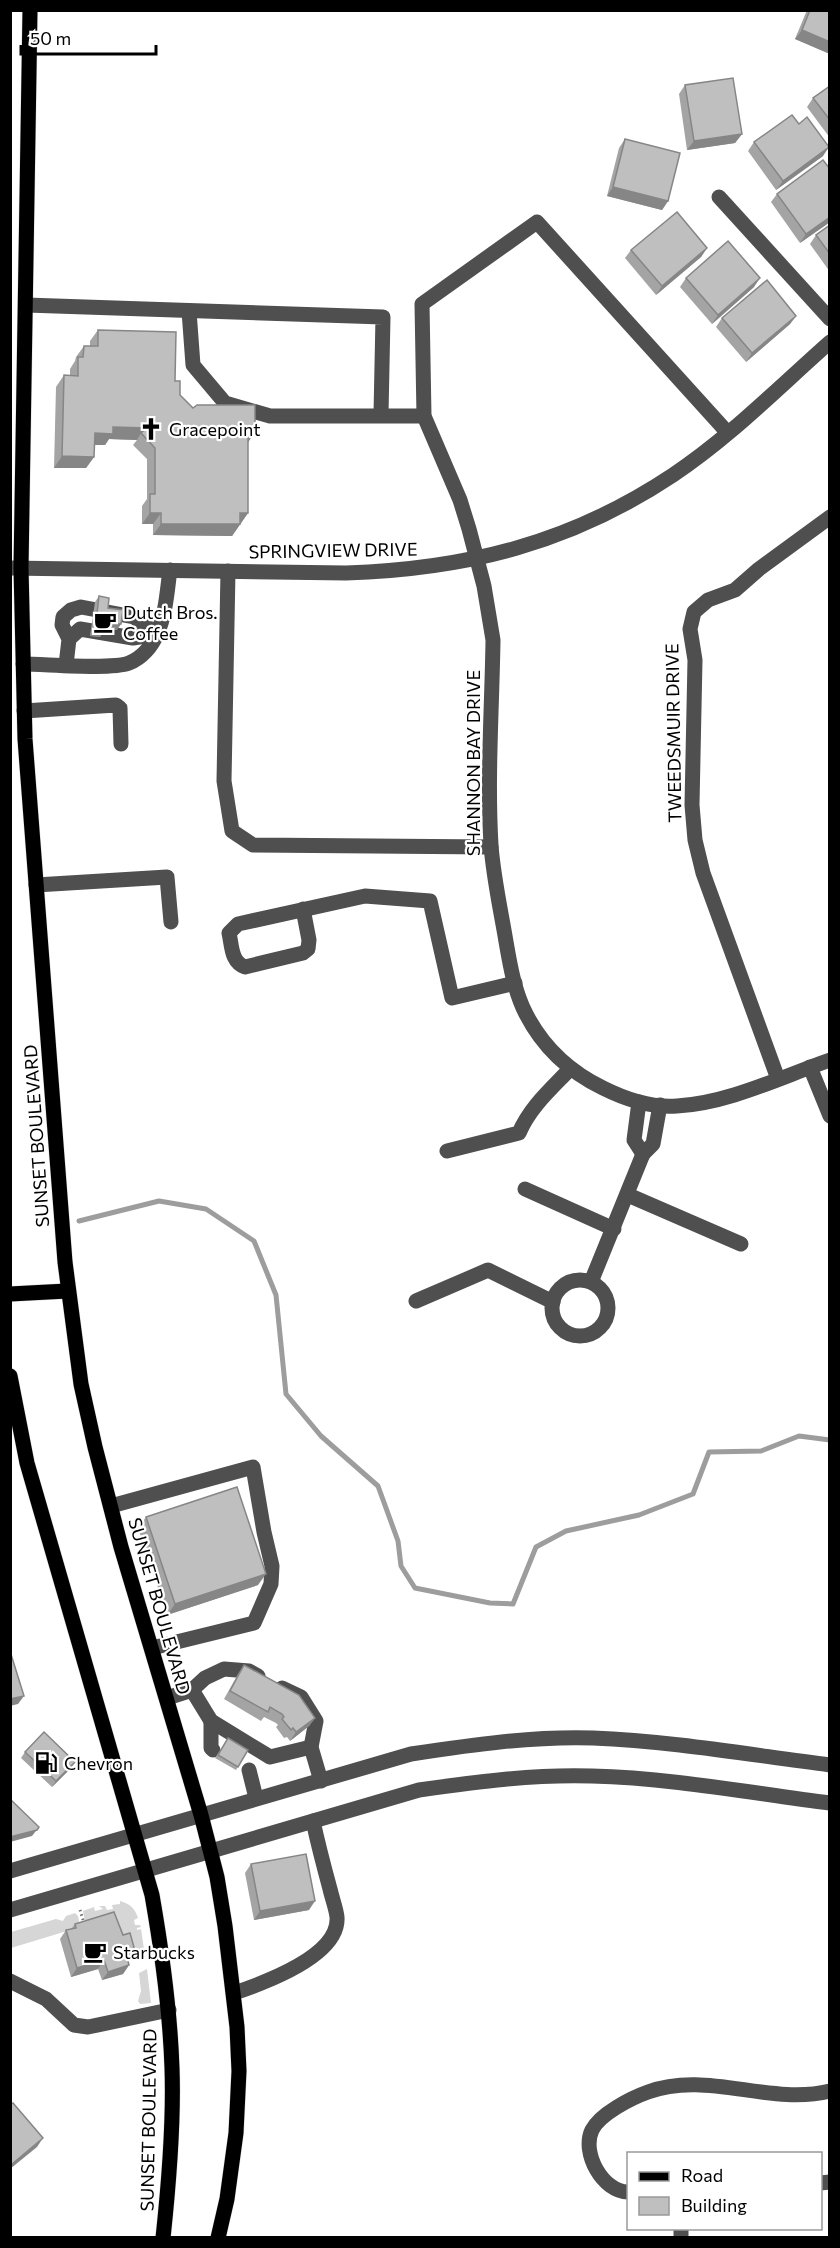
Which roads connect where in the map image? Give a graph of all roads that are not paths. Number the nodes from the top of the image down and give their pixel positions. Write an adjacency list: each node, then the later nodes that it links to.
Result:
1 (30, 10): 3 (main road, SUNSET BOULEVARD)
2 (718, 197): 5 (street)
3 (26, 305): 4 (street); 12 (main road, SUNSET BOULEVARD)
4 (189, 311): 7 (street); 7 (street)
5 (830, 319)
6 (830, 342): 9 (street, SPRINGVIEW DRIVE)
7 (381, 414): 8 (street)
8 (424, 416): 9 (street); 11 (street, SHANNON BAY DRIVE)
9 (727, 432): 11 (street, SPRINGVIEW DRIVE)
10 (830, 517): 29 (street, TWEEDSMUIR DRIVE)
11 (477, 559): 14 (street, SPRINGVIEW DRIVE); 21 (street, SHANNON BAY DRIVE)
12 (16, 568): 13 (street, SPRINGVIEW DRIVE); 17 (main road, SUNSET BOULEVARD)
13 (170, 570): 14 (street, SPRINGVIEW DRIVE); 15 (street)
14 (228, 571): 21 (street)
15 (157, 634): 16 (street); 16 (street); 18 (street)
16 (69, 639): 18 (street)
17 (23, 664): 18 (street); 19 (main road, SUNSET BOULEVARD)
18 (66, 664)
19 (24, 711): 20 (street); 22 (main road, SUNSET BOULEVARD)
20 (121, 744)
21 (491, 848): 25 (street, SHANNON BAY DRIVE)
22 (36, 885): 24 (street); 40 (main road, SUNSET BOULEVARD)
23 (303, 909): 23 (street); 25 (street)
24 (171, 922)
25 (515, 983): 28 (street, SHANNON BAY DRIVE)
26 (830, 1060): 27 (street, SHANNON BAY DRIVE)
27 (810, 1067): 29 (street, SHANNON BAY DRIVE); 32 (street)
28 (570, 1069): 30 (street, SHANNON BAY DRIVE); 33 (street)
29 (778, 1079): 31 (street, SHANNON BAY DRIVE)
30 (639, 1102): 31 (street, SHANNON BAY DRIVE); 34 (street)
31 (660, 1105): 34 (street)
32 (830, 1116)
33 (447, 1151)
34 (643, 1155): 36 (street)
35 (525, 1189): 37 (street)
36 (628, 1194): 37 (street); 38 (street)
37 (614, 1229): 39 (street)
38 (741, 1244)
39 (591, 1282): 43 (street); 43 (street)
40 (67, 1291): 41 (main road); 45 (main road, SUNSET BOULEVARD)
41 (10, 1294)
42 (416, 1301): 43 (street)
43 (553, 1302)
44 (10, 1376): 59 (main road, SUNSET BOULEVARD)
45 (111, 1506): 46 (main road, SUNSET BOULEVARD); 46 (street)
46 (152, 1648): 48 (main road, SUNSET BOULEVARD)
47 (192, 1690): 48 (street); 49 (street); 50 (street)
48 (167, 1698): 57 (main road, SUNSET BOULEVARD)
49 (211, 1721): 51 (street); 52 (street)
50 (311, 1747): 52 (street); 54 (street)
51 (218, 1752)
52 (270, 1757): 55 (street)
53 (830, 1765): 54 (street)
54 (321, 1781): 55 (street)
55 (256, 1798): 57 (street)
56 (830, 1803): 58 (street)
57 (201, 1815): 59 (street); 60 (main road, SUNSET BOULEVARD)
58 (313, 1821): 60 (street); 65 (street)
59 (136, 1835): 61 (street); 62 (main road, SUNSET BOULEVARD)
60 (211, 1851): 62 (street); 65 (main road, SUNSET BOULEVARD)
61 (10, 1871)
62 (145, 1871): 63 (street); 66 (main road, SUNSET BOULEVARD)
63 (10, 1910)
64 (10, 1981): 66 (street)
65 (234, 1992): 70 (main road, SUNSET BOULEVARD)
66 (169, 2010): 69 (main road, SUNSET BOULEVARD)
67 (830, 2091): 68 (street)
68 (627, 2192)
69 (163, 2238)
70 (218, 2238)

